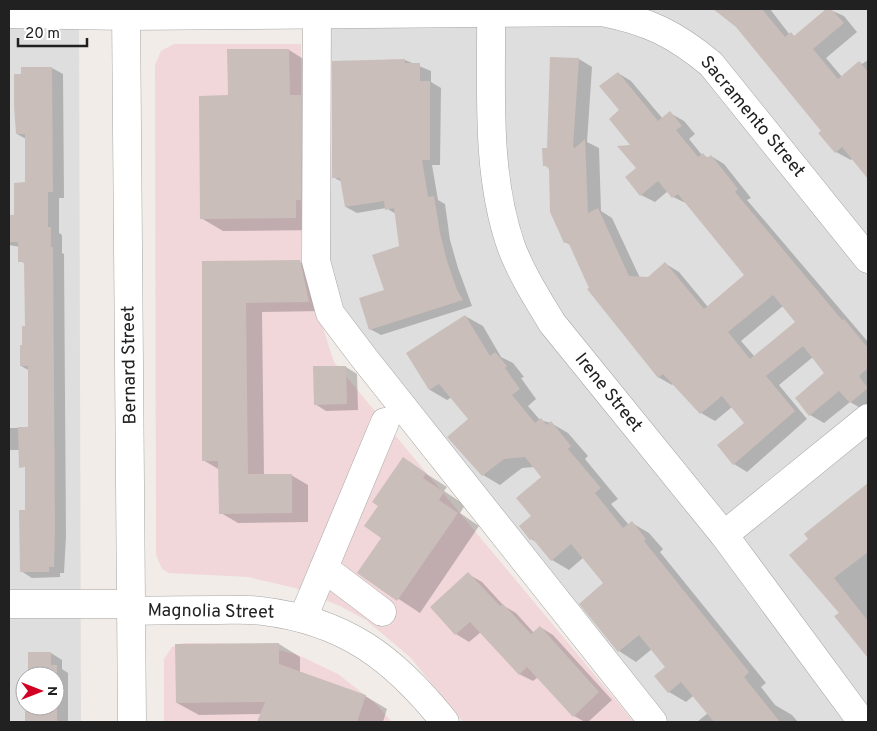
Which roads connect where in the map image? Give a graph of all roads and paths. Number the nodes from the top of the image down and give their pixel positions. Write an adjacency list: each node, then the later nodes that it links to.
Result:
1 (491, 11): 3 (street, Sacramento Street); 5 (street, Sacramento Street); 8 (street, Irene Street)
2 (126, 12): 3 (street, Sacramento Street); 4 (street, Sacramento Street); 11 (street, Bernard Street)
3 (317, 12): 16 (street)
4 (9, 14)
5 (868, 259)
6 (868, 418): 8 (street)
7 (385, 422): 9 (street)
8 (724, 535): 17 (street, Irene Street)
9 (324, 568): 12 (street); 13 (street)
10 (9, 604): 11 (street, Magnolia Street)
11 (132, 607): 13 (street, Magnolia Street); 14 (street, Bernard Street)
12 (382, 612)
13 (303, 618): 15 (street, Magnolia Street)
14 (132, 722)
15 (445, 722)
16 (653, 722)
17 (862, 722)

